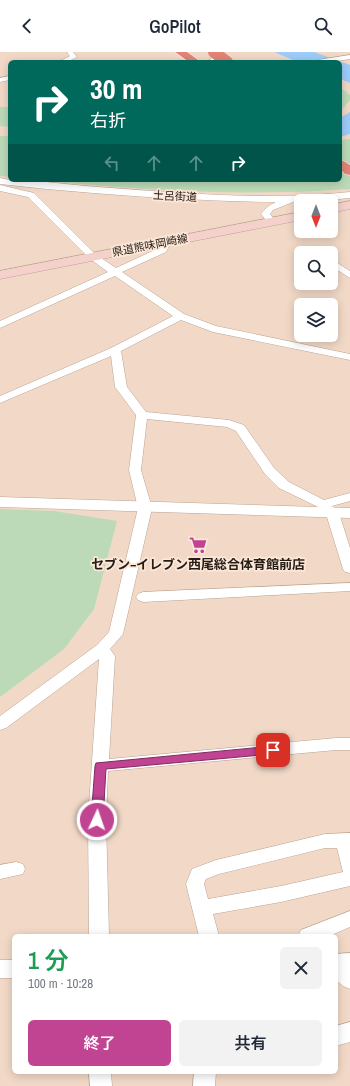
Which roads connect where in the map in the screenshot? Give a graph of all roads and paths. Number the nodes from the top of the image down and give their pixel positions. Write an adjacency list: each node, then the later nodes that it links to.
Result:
1 (70, 52): 8 (street)
2 (180, 52): 9 (highway)
3 (202, 52): 10 (highway)
4 (214, 52): 12 (highway, bridge)
5 (223, 52): 11 (street)
6 (339, 55): 7 (street); 13 (street)
7 (350, 57)
8 (66, 60)
9 (193, 60)
10 (212, 60)
11 (213, 60)
12 (224, 60)
13 (324, 60)
14 (342, 154): 15 (highway)
15 (350, 160)
16 (342, 165): 17 (highway)
17 (350, 171)
18 (10, 182): 21 (street, 土呂街道)
19 (0, 188): 27 (street)
20 (350, 195): 21 (street, 土呂街道)
21 (290, 200): 25 (street)
22 (350, 206): 23 (main road)
23 (338, 208)
24 (294, 217): 25 (main road, 県道熊味岡崎線)
25 (272, 222): 26 (main road, 県道熊味岡崎線)
26 (166, 242): 27 (main road, 県道熊味岡崎線); 29 (street)
27 (92, 256): 29 (street); 30 (main road, 県道熊味岡崎線)
28 (338, 267): 31 (street)
29 (114, 272): 32 (street); 33 (street)
30 (0, 274)
31 (350, 275)
32 (180, 316): 34 (street); 35 (street)
33 (0, 326)
34 (115, 350): 36 (street); 37 (street)
35 (350, 357)
36 (0, 400)
37 (142, 415): 40 (street); 41 (street)
38 (350, 497): 41 (street)
39 (0, 502): 40 (street)
40 (145, 508): 41 (street); 46 (street)
41 (327, 508): 42 (street); 43 (street)
42 (350, 513)
43 (350, 570)
44 (350, 587): 45 (street)
45 (142, 597)
46 (102, 649): 47 (street); 49 (street)
47 (0, 724)
48 (350, 744): 49 (street)
49 (100, 766): 55 (street)
50 (347, 840): 51 (street); 53 (street)
51 (350, 868)
52 (350, 878): 53 (street)
53 (201, 908): 56 (street)
54 (350, 919): 57 (street)
55 (98, 934)
56 (208, 934)
57 (313, 934)
58 (350, 962): 59 (street)
59 (338, 963)
60 (0, 969): 61 (street)
61 (12, 969)
62 (338, 969): 63 (street)
63 (350, 980)
64 (350, 1032): 65 (street)
65 (338, 1035)
66 (100, 1074): 68 (street)
67 (206, 1074): 69 (street)
68 (101, 1086)
69 (204, 1086)

